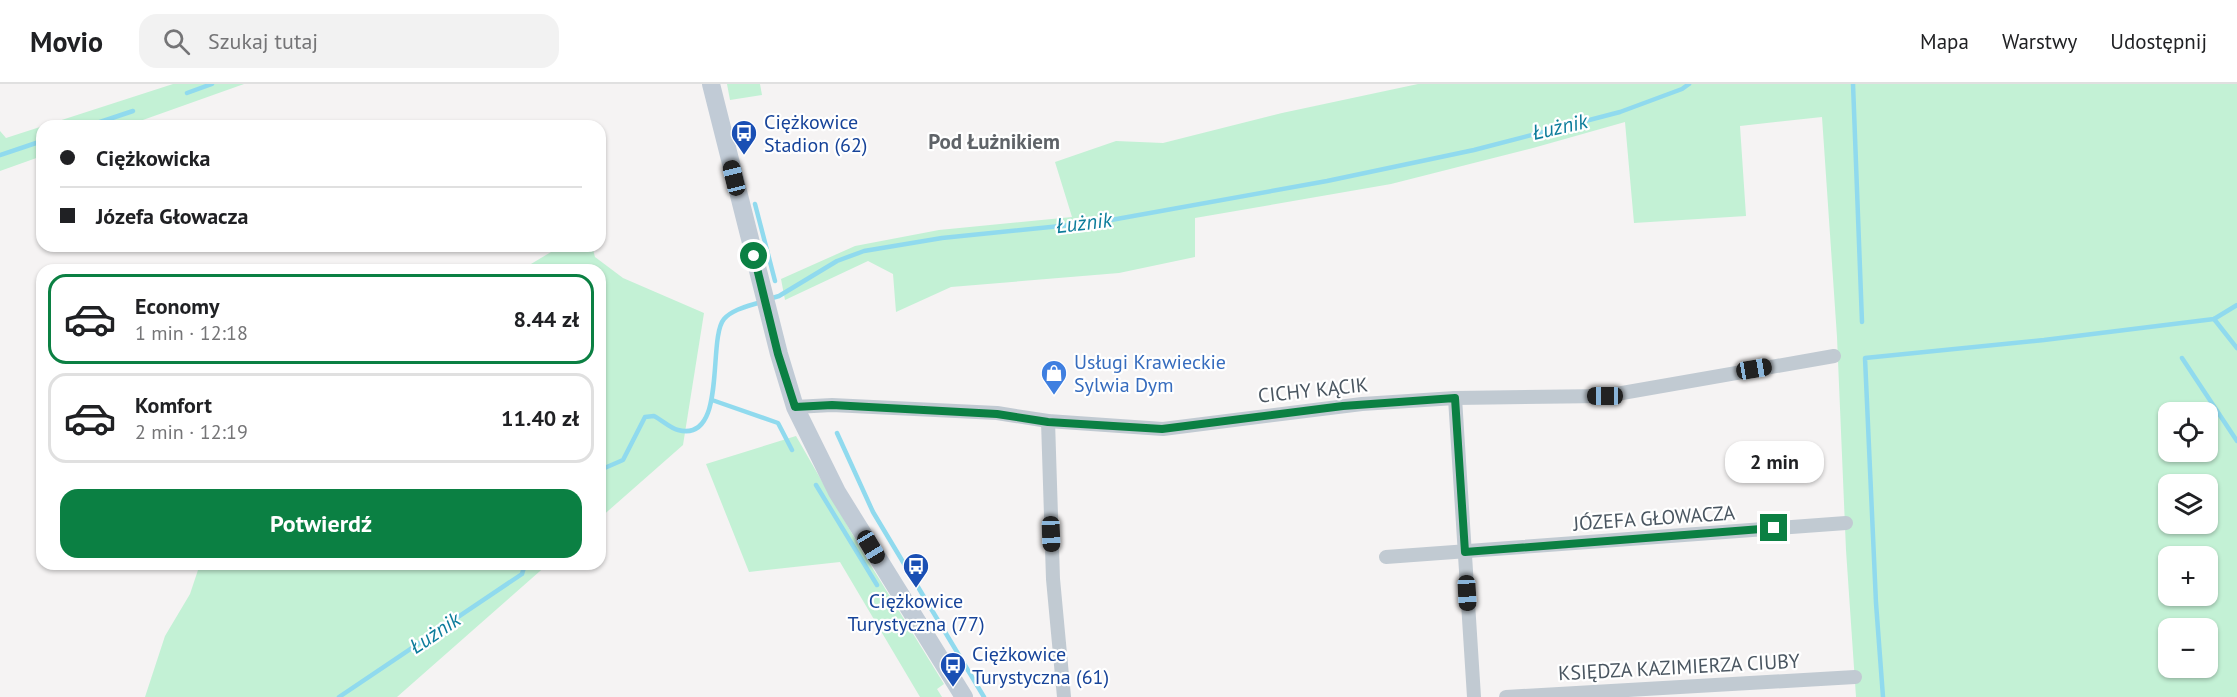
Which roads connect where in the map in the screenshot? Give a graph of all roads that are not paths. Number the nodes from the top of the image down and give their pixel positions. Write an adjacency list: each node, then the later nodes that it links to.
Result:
1 (711, 84): 4 (street)
2 (1834, 356): 3 (street, CICHY KĄCIK)
3 (1455, 398): 5 (street, CICHY KĄCIK); 7 (street)
4 (795, 407): 5 (street, CICHY KĄCIK); 10 (street)
5 (1048, 422): 11 (street)
6 (1846, 523): 7 (street, JÓZEFA GŁOWACZA)
7 (1465, 552): 8 (street, JÓZEFA GŁOWACZA); 12 (street)
8 (1386, 557)
9 (1855, 677): 13 (street, KSIĘDZA KAZIMIERZA CIUBY)
10 (964, 697)
11 (1064, 697)
12 (1474, 697)
13 (1506, 697)

